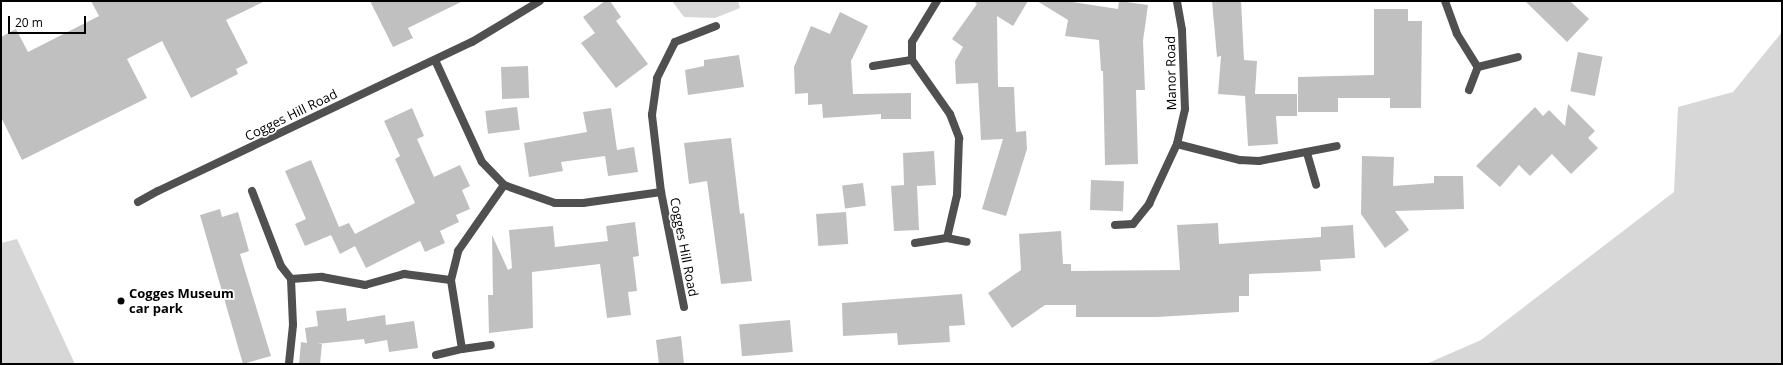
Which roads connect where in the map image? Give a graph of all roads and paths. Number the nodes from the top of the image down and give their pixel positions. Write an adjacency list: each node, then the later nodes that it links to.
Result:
1 (540, 1): 7 (street, Cogges Hill Road)
2 (937, 1): 8 (street)
3 (1177, 1): 12 (street, Manor Road)
4 (1445, 1): 10 (street)
5 (716, 26): 18 (street, Cogges Hill Road)
6 (1518, 56): 10 (street)
7 (435, 60): 15 (street, Cogges Hill Road); 19 (street, Cogges Hill Road)
8 (912, 60): 9 (street); 21 (street)
9 (873, 66)
10 (1478, 66): 11 (street)
11 (1468, 90)
12 (1177, 144): 14 (street); 20 (street, Manor Road)
13 (1337, 146): 14 (street)
14 (1307, 153): 16 (street)
15 (504, 185): 18 (street, Cogges Hill Road); 25 (street)
16 (1316, 185)
17 (252, 192): 24 (street)
18 (661, 192): 26 (street, Cogges Hill Road)
19 (138, 202)
20 (1115, 225)
21 (947, 238): 22 (street); 23 (street)
22 (967, 242)
23 (915, 243)
24 (291, 279): 25 (street); 30 (street)
25 (451, 280): 28 (street)
26 (684, 307)
27 (491, 345): 28 (street)
28 (462, 349): 29 (street)
29 (436, 355)
30 (289, 364)

